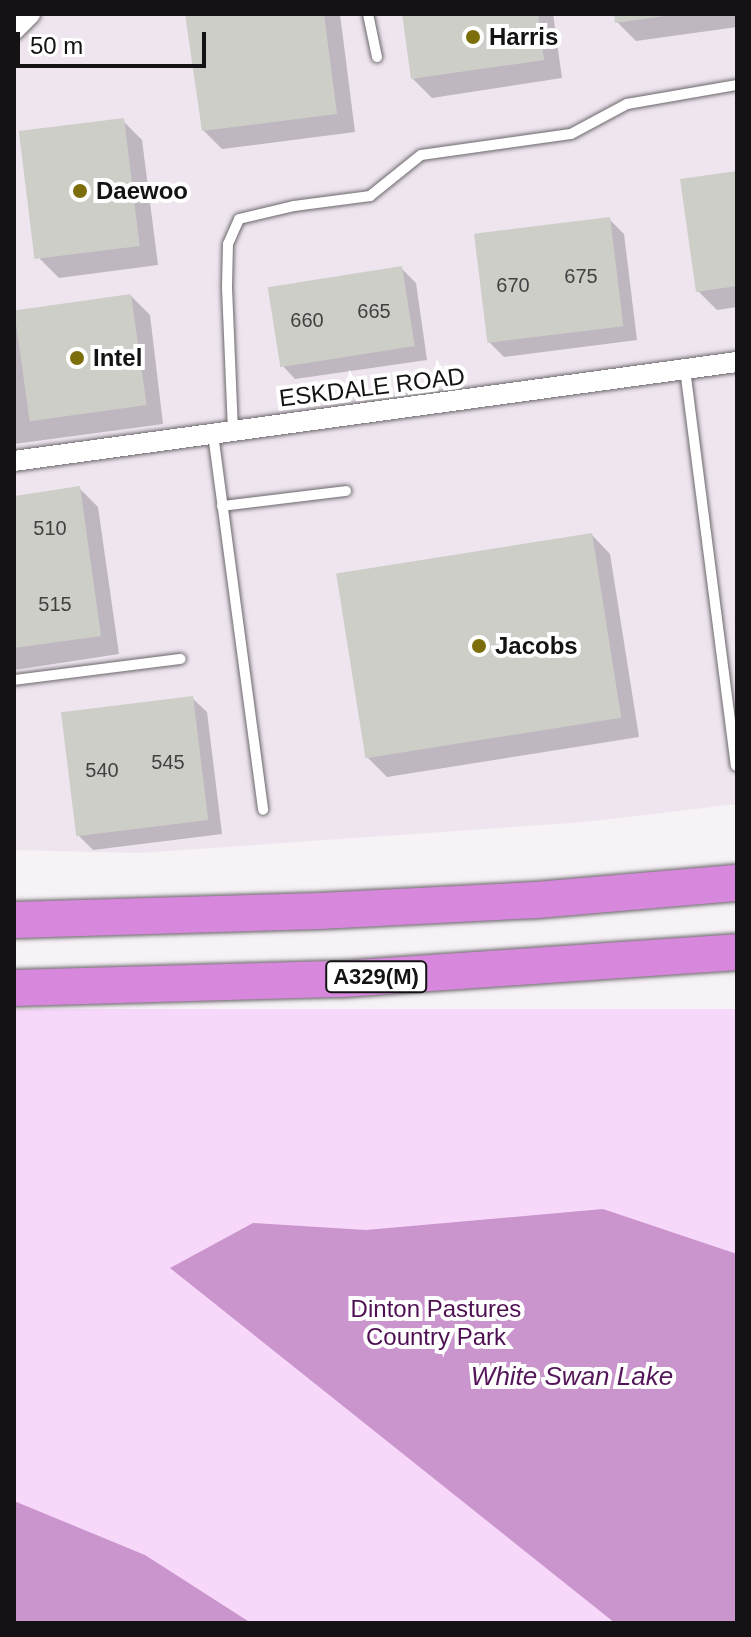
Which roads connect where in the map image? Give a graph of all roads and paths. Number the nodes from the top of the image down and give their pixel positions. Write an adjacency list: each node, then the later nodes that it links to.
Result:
1 (30, 14): 3 (street)
2 (368, 14): 4 (lane)
3 (14, 30)
4 (377, 57)
5 (737, 85): 8 (lane)
6 (737, 362): 7 (street, ESKDALE ROAD)
7 (685, 369): 8 (street, ESKDALE ROAD); 14 (lane)
8 (223, 432): 9 (street, ESKDALE ROAD); 11 (lane)
9 (14, 461)
10 (346, 491): 11 (lane)
11 (222, 506): 15 (lane)
12 (181, 659): 13 (lane)
13 (14, 680)
14 (736, 766)
15 (263, 810)
16 (737, 883): 17 (highway)
17 (14, 920)
18 (737, 952): 19 (highway, A329(M))
19 (14, 988)

